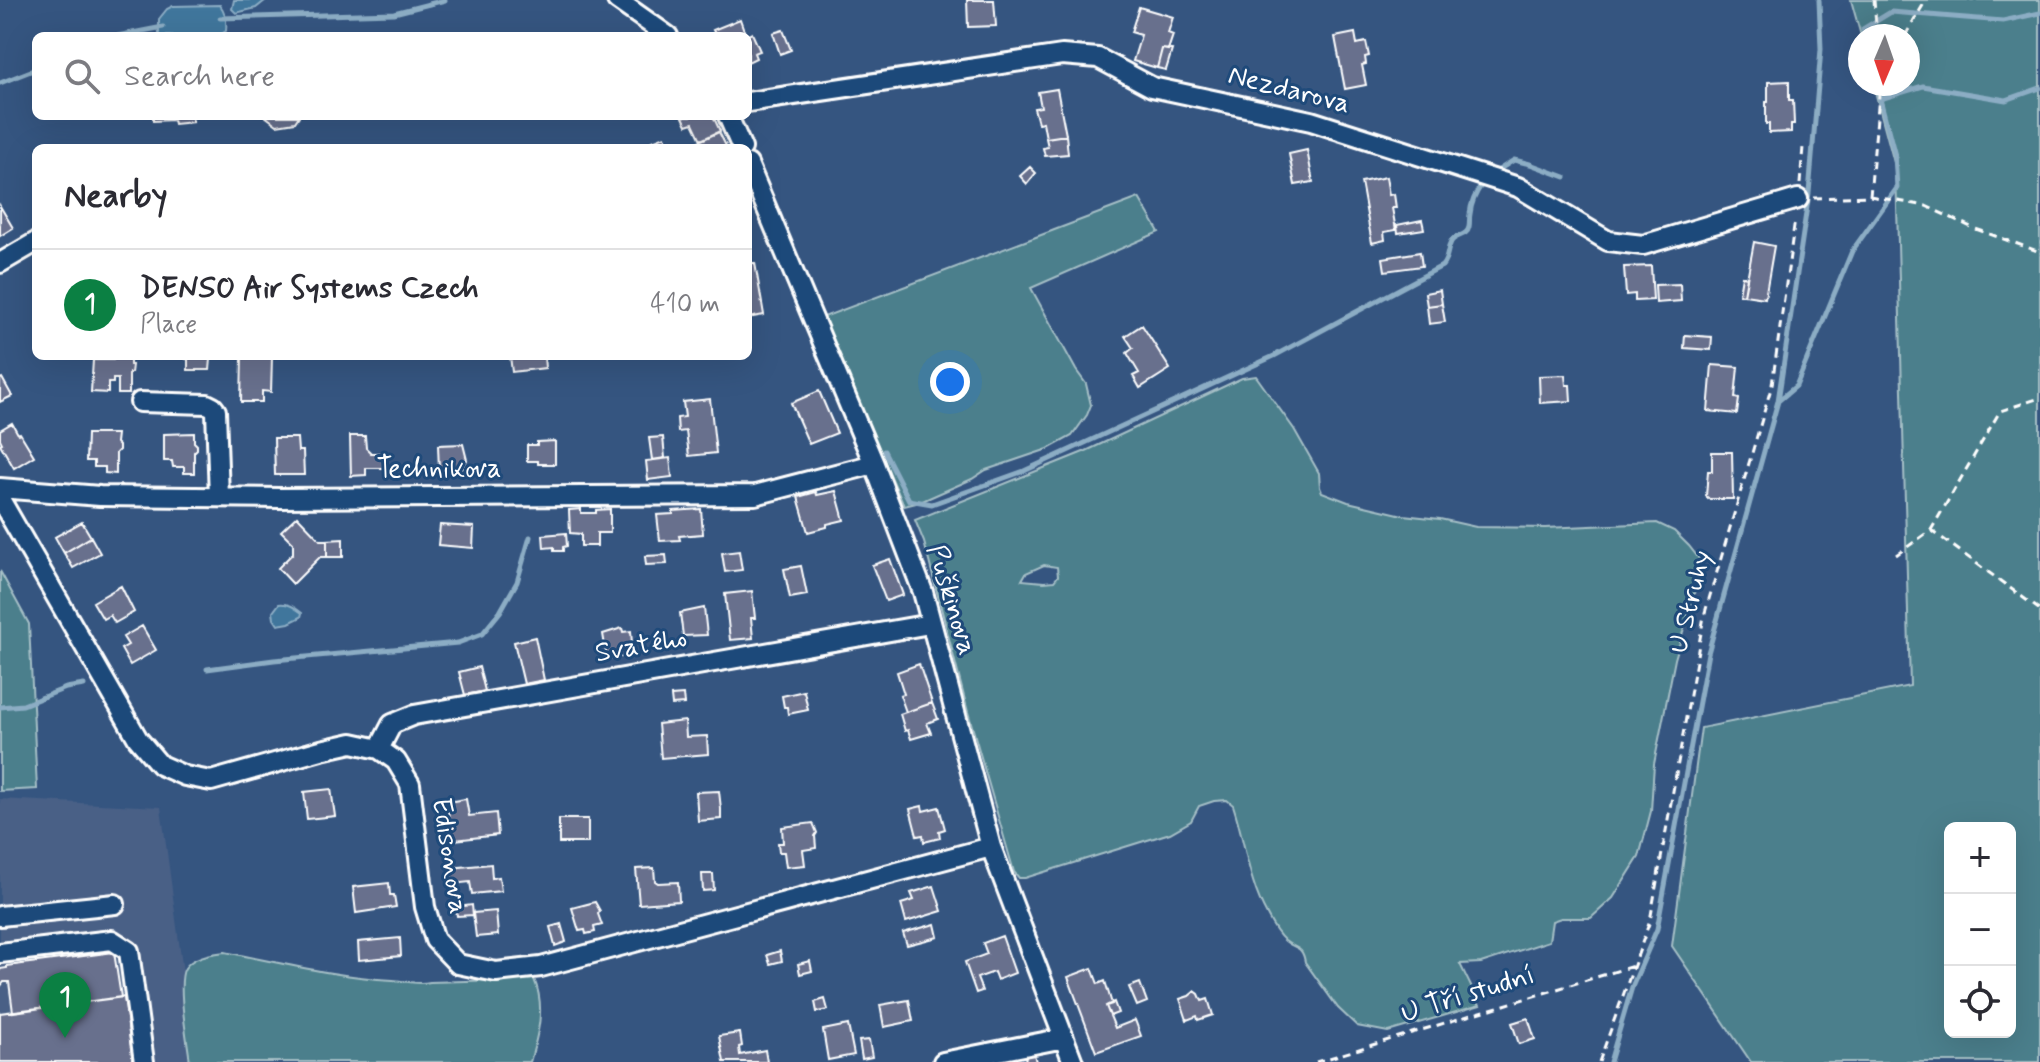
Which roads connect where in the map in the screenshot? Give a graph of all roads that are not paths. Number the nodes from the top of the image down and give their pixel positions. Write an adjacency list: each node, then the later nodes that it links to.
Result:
1 (617, 0): 2 (street)
2 (662, 32)
3 (752, 101): 7 (street, Nezdarova)
4 (730, 120): 5 (street)
5 (740, 144)
6 (752, 184): 8 (street, Puškinova)
7 (1798, 199)
8 (757, 210): 12 (street, Puškinova)
9 (32, 244): 10 (street)
10 (0, 263)
11 (140, 402): 14 (street)
12 (874, 464): 14 (street, Technikova); 16 (street, Puškinova)
13 (0, 488): 14 (street, Technikova)
14 (219, 497)
15 (0, 499): 17 (street)
16 (930, 624): 17 (street, Svatého); 18 (street, Puškinova)
17 (379, 749): 18 (street, Edisonova)
18 (991, 847): 22 (street, Puškinova)
19 (115, 904): 20 (street)
20 (0, 916)
21 (0, 953): 23 (street)
22 (1064, 1038): 24 (street); 25 (street, Puškinova)
23 (144, 1062)
24 (943, 1062)
25 (1073, 1062)

